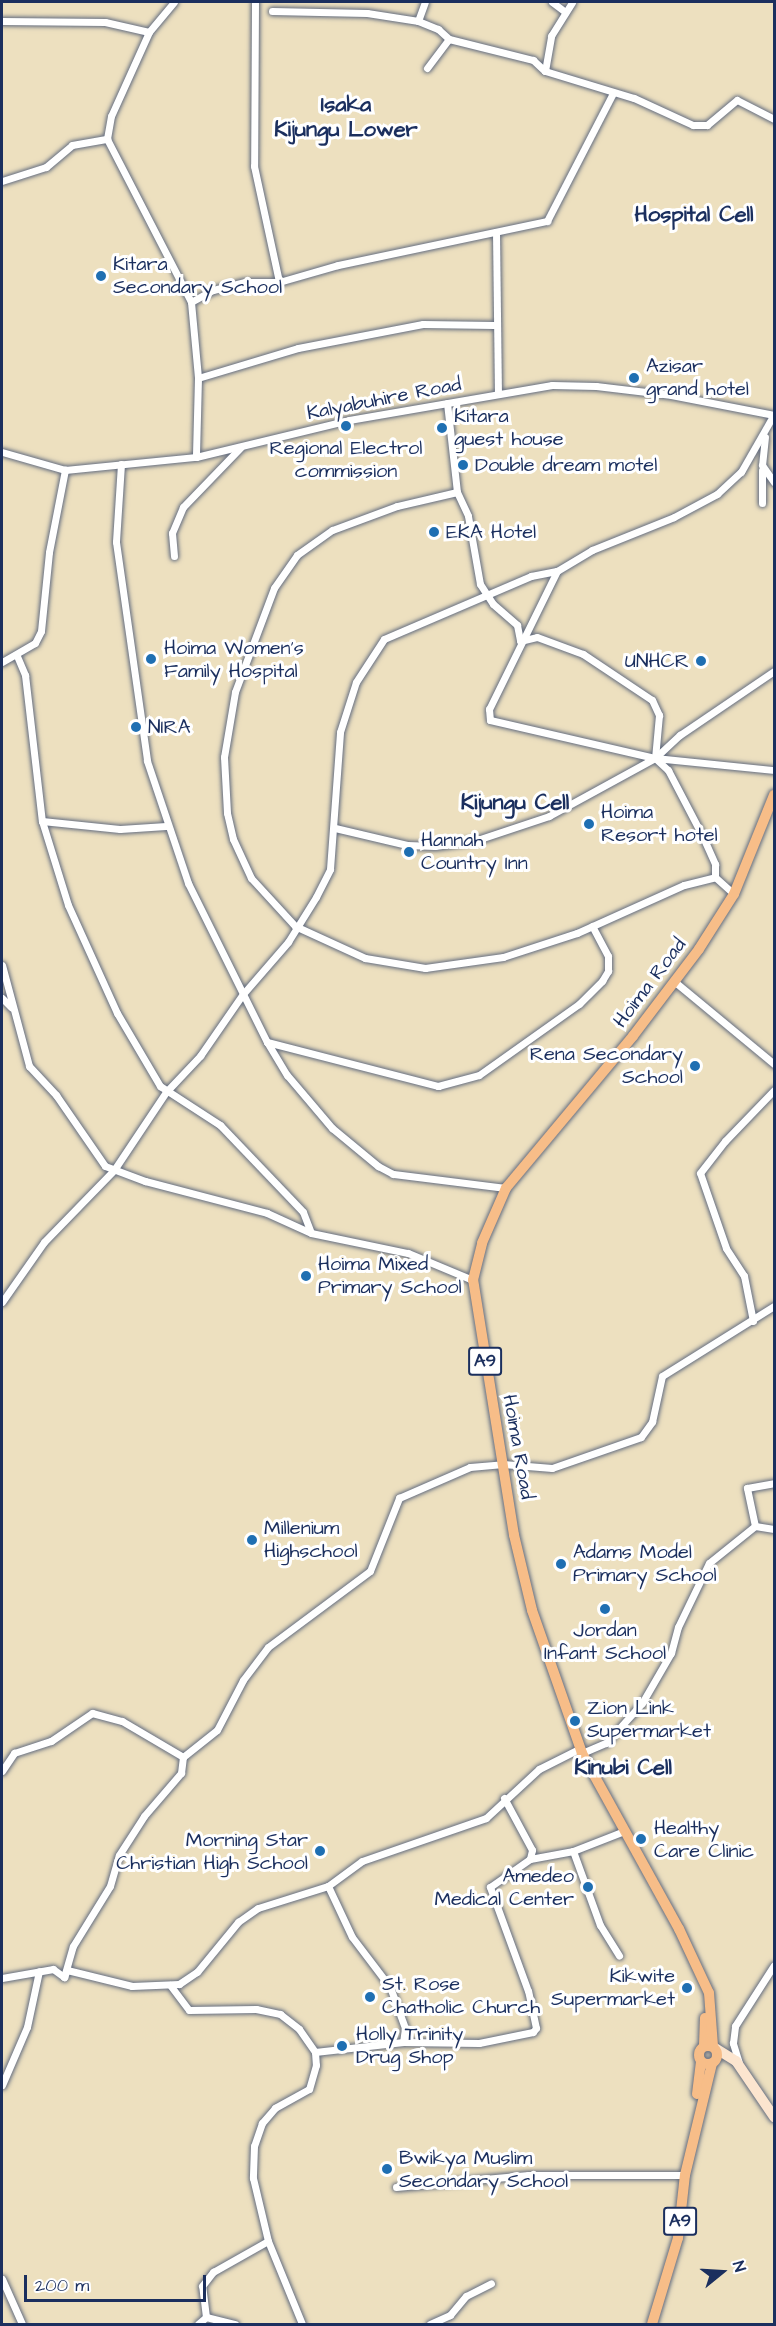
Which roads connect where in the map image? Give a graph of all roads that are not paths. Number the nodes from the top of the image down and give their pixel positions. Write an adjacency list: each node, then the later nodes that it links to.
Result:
1 (174, 2): 10 (street)
2 (255, 2): 19 (street)
3 (425, 2): 9 (street)
4 (552, 2): 7 (street)
5 (572, 2): 7 (street)
6 (272, 11): 9 (street)
7 (564, 11): 13 (street)
8 (2, 21): 10 (street)
9 (418, 21): 11 (street)
10 (149, 32): 16 (street)
11 (449, 39): 12 (street); 13 (street)
12 (427, 68)
13 (544, 70): 14 (street)
14 (613, 93): 15 (street); 18 (street)
15 (774, 119)
16 (107, 139): 17 (street); 20 (street)
17 (2, 181)
18 (496, 232): 19 (street); 21 (street)
19 (279, 282): 20 (street)
20 (191, 302): 22 (street)
21 (494, 325): 22 (street); 23 (street)
22 (198, 378): 29 (street)
23 (498, 394): 24 (street, Kalyabuhire Road); 25 (street, Kalyabuhire Road)
24 (447, 403): 27 (street, Kalyabuhire Road); 34 (street)
25 (774, 415): 26 (street)
26 (765, 434): 31 (street); 37 (street)
27 (243, 445): 29 (street, Kalyabuhire Road); 36 (street)
28 (2, 452): 32 (street, Kalyabuhire Road)
29 (196, 457): 30 (street, Kalyabuhire Road)
30 (121, 464): 32 (street, Kalyabuhire Road); 47 (street)
31 (762, 465): 33 (street); 35 (street)
32 (65, 470): 40 (street)
33 (774, 482)
34 (457, 492): 38 (street); 51 (street)
35 (762, 503)
36 (174, 556)
37 (557, 570): 38 (street); 39 (street)
38 (488, 597): 39 (street); 48 (street)
39 (520, 641): 43 (street); 43 (street)
40 (17, 656): 41 (street); 46 (street)
41 (2, 662)
42 (774, 671): 43 (street)
43 (655, 758): 44 (street); 48 (street); 49 (street)
44 (774, 770)
45 (774, 795): 50 (main road, Hoima Road / A9)
46 (42, 821): 47 (street); 60 (street)
47 (166, 826): 55 (street)
48 (335, 828): 51 (street)
49 (715, 877): 50 (street); 52 (street)
50 (734, 894): 54 (main road, Hoima Road / A9)
51 (296, 926): 52 (street); 55 (street)
52 (592, 926): 57 (street)
53 (2, 965): 56 (street)
54 (675, 982): 58 (street); 62 (main road, Hoima Road / A9)
55 (243, 994): 57 (street); 60 (street)
56 (3, 995): 61 (street)
57 (267, 1042): 62 (street)
58 (774, 1064)
59 (774, 1090): 67 (street)
60 (166, 1092): 61 (street); 63 (street)
61 (114, 1170): 63 (street); 65 (street)
62 (506, 1188): 64 (main road, Hoima Road / A9)
63 (311, 1233): 64 (street)
64 (473, 1280): 68 (main road, Hoima Road / A9)
65 (2, 1302)
66 (774, 1306): 67 (street)
67 (753, 1321): 68 (street)
68 (503, 1464): 72 (main road, Hoima Road / A9); 73 (street)
69 (774, 1484): 70 (street)
70 (755, 1526): 71 (street); 72 (street)
71 (774, 1529)
72 (581, 1750): 75 (street); 76 (main road, Hoima Road / A9)
73 (183, 1757): 74 (street); 83 (street)
74 (2, 1771)
75 (504, 1798): 78 (street); 79 (street)
76 (624, 1831): 77 (street); 87 (main road, Hoima Road / A9)
77 (573, 1851): 78 (street); 80 (street)
78 (530, 1859): 86 (street)
79 (328, 1886): 85 (street); 86 (street)
80 (619, 1955)
81 (774, 1965): 90 (street)
82 (39, 1971): 83 (street); 84 (street); 91 (street)
83 (64, 1977): 85 (street)
84 (2, 1978)
85 (170, 1985): 88 (street)
86 (403, 2043): 88 (street)
87 (711, 2047): 89 (main road, A9); 89 (main road, A9); 90 (main road)
88 (315, 2052): 95 (street)
89 (710, 2062): 90 (main road); 93 (main road, A9)
90 (738, 2065): 92 (main road)
91 (2, 2085)
92 (774, 2117)
93 (685, 2175): 94 (street); 104 (main road, A9)
94 (396, 2187)
95 (268, 2241): 98 (street); 102 (street)
96 (2, 2279): 99 (street)
97 (491, 2283): 103 (street)
98 (206, 2317): 100 (street); 101 (street)
99 (22, 2325)
100 (198, 2325)
101 (235, 2325)
102 (302, 2325)
103 (430, 2325)
104 (652, 2325)

